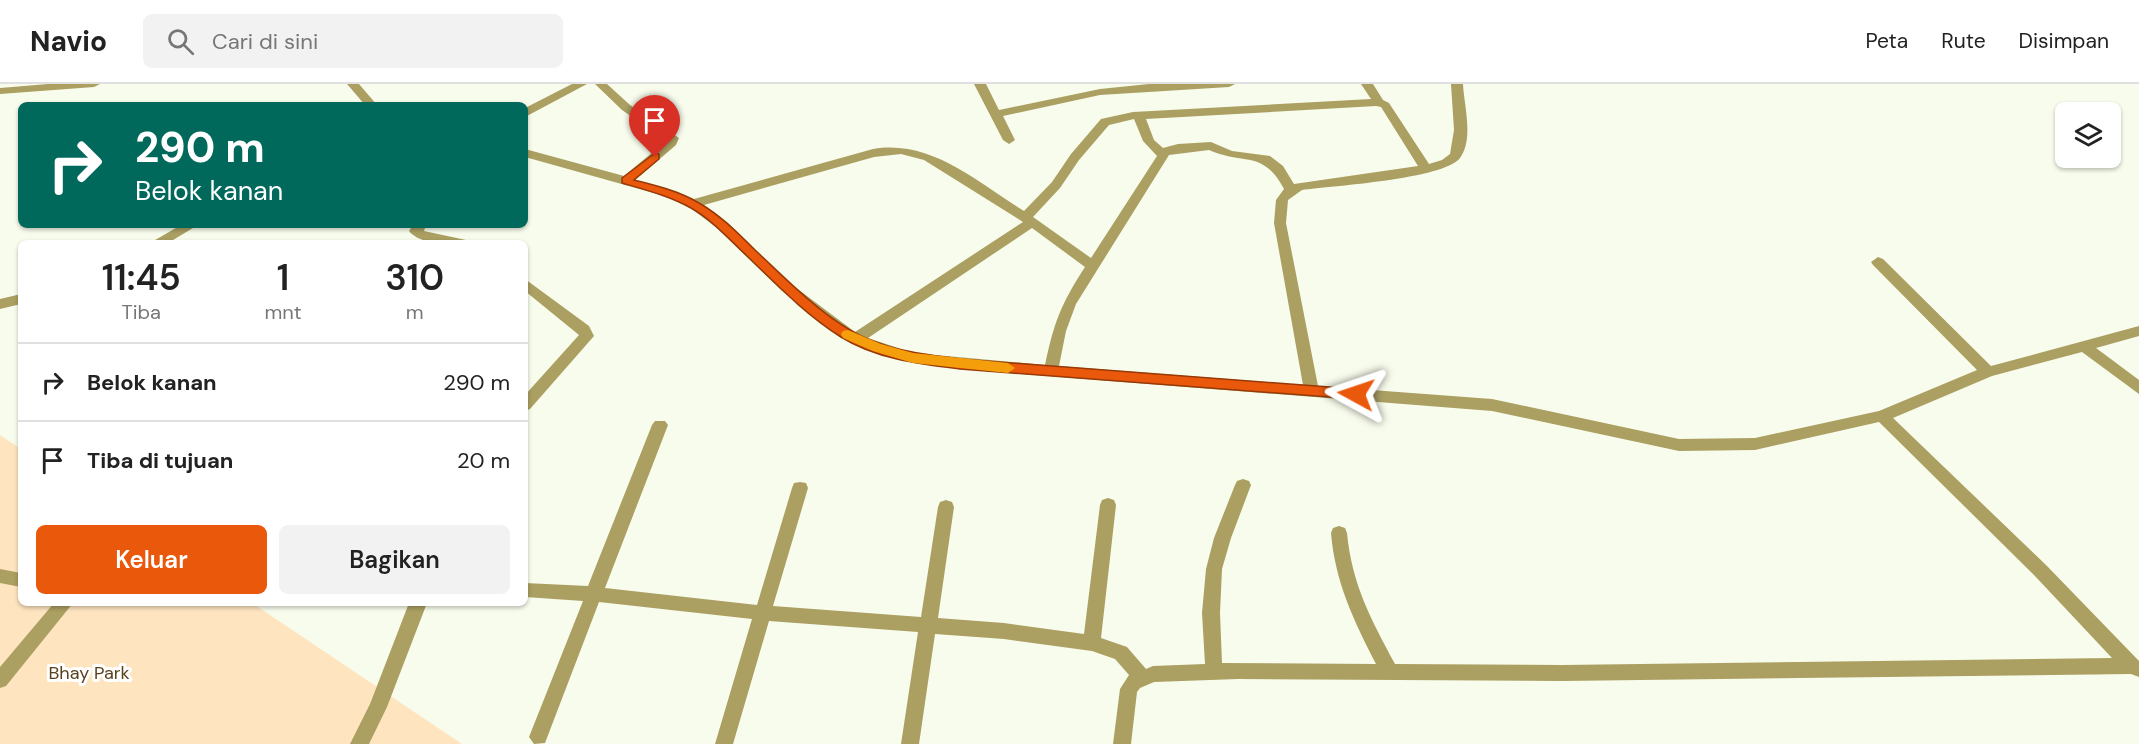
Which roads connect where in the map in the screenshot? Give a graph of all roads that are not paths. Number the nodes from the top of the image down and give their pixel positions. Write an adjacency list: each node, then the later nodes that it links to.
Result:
1 (94, 84): 11 (street)
2 (353, 84): 13 (street)
3 (581, 84): 15 (street)
4 (601, 84): 22 (street)
5 (980, 84): 16 (street)
6 (1069, 84): 12 (street)
7 (1229, 84): 10 (street)
8 (1367, 84): 14 (street)
9 (1457, 84): 21 (street)
10 (1153, 85): 12 (street)
11 (0, 91)
12 (1076, 97): 16 (street)
13 (368, 102)
14 (1378, 102): 17 (street); 21 (street)
15 (528, 111)
16 (996, 114): 18 (street)
17 (1139, 116): 20 (street); 25 (street)
18 (1009, 140)
19 (528, 154): 22 (street)
20 (1163, 155): 23 (street); 31 (street)
21 (1426, 169): 23 (street)
22 (626, 181): 24 (street)
23 (1291, 190): 41 (street)
24 (692, 204): 25 (street); 36 (street)
25 (1028, 220): 31 (street); 36 (street)
26 (186, 228): 28 (street)
27 (418, 228): 29 (street)
28 (163, 240)
29 (447, 240)
30 (1878, 262): 39 (street)
31 (1091, 265): 38 (street)
32 (528, 286): 42 (street)
33 (18, 300): 34 (street)
34 (0, 304)
35 (2139, 331): 37 (street)
36 (857, 338): 38 (street)
37 (2083, 345): 39 (street); 40 (street)
38 (1051, 371): 41 (street)
39 (1988, 372): 43 (street)
40 (2139, 388)
41 (1311, 390): 43 (street)
42 (528, 402)
43 (1882, 416): 59 (street)
44 (660, 425): 53 (street)
45 (1243, 485): 60 (street)
46 (800, 488): 56 (street)
47 (1108, 505): 58 (street)
48 (946, 507): 57 (street)
49 (1339, 533): 61 (street)
50 (0, 576): 51 (street)
51 (18, 579)
52 (528, 590): 53 (street)
53 (595, 594): 56 (street); 64 (street)
54 (62, 606): 63 (street)
55 (417, 606): 65 (street)
56 (763, 612): 57 (street); 66 (street)
57 (930, 625): 58 (street); 67 (street)
58 (1092, 642): 62 (street)
59 (2135, 668): 61 (street)
60 (1214, 672): 61 (street); 62 (street)
61 (1389, 672)
62 (1142, 677): 68 (street)
63 (0, 680)
64 (538, 737)
65 (359, 744)
66 (724, 744)
67 (910, 744)
68 (1122, 744)

